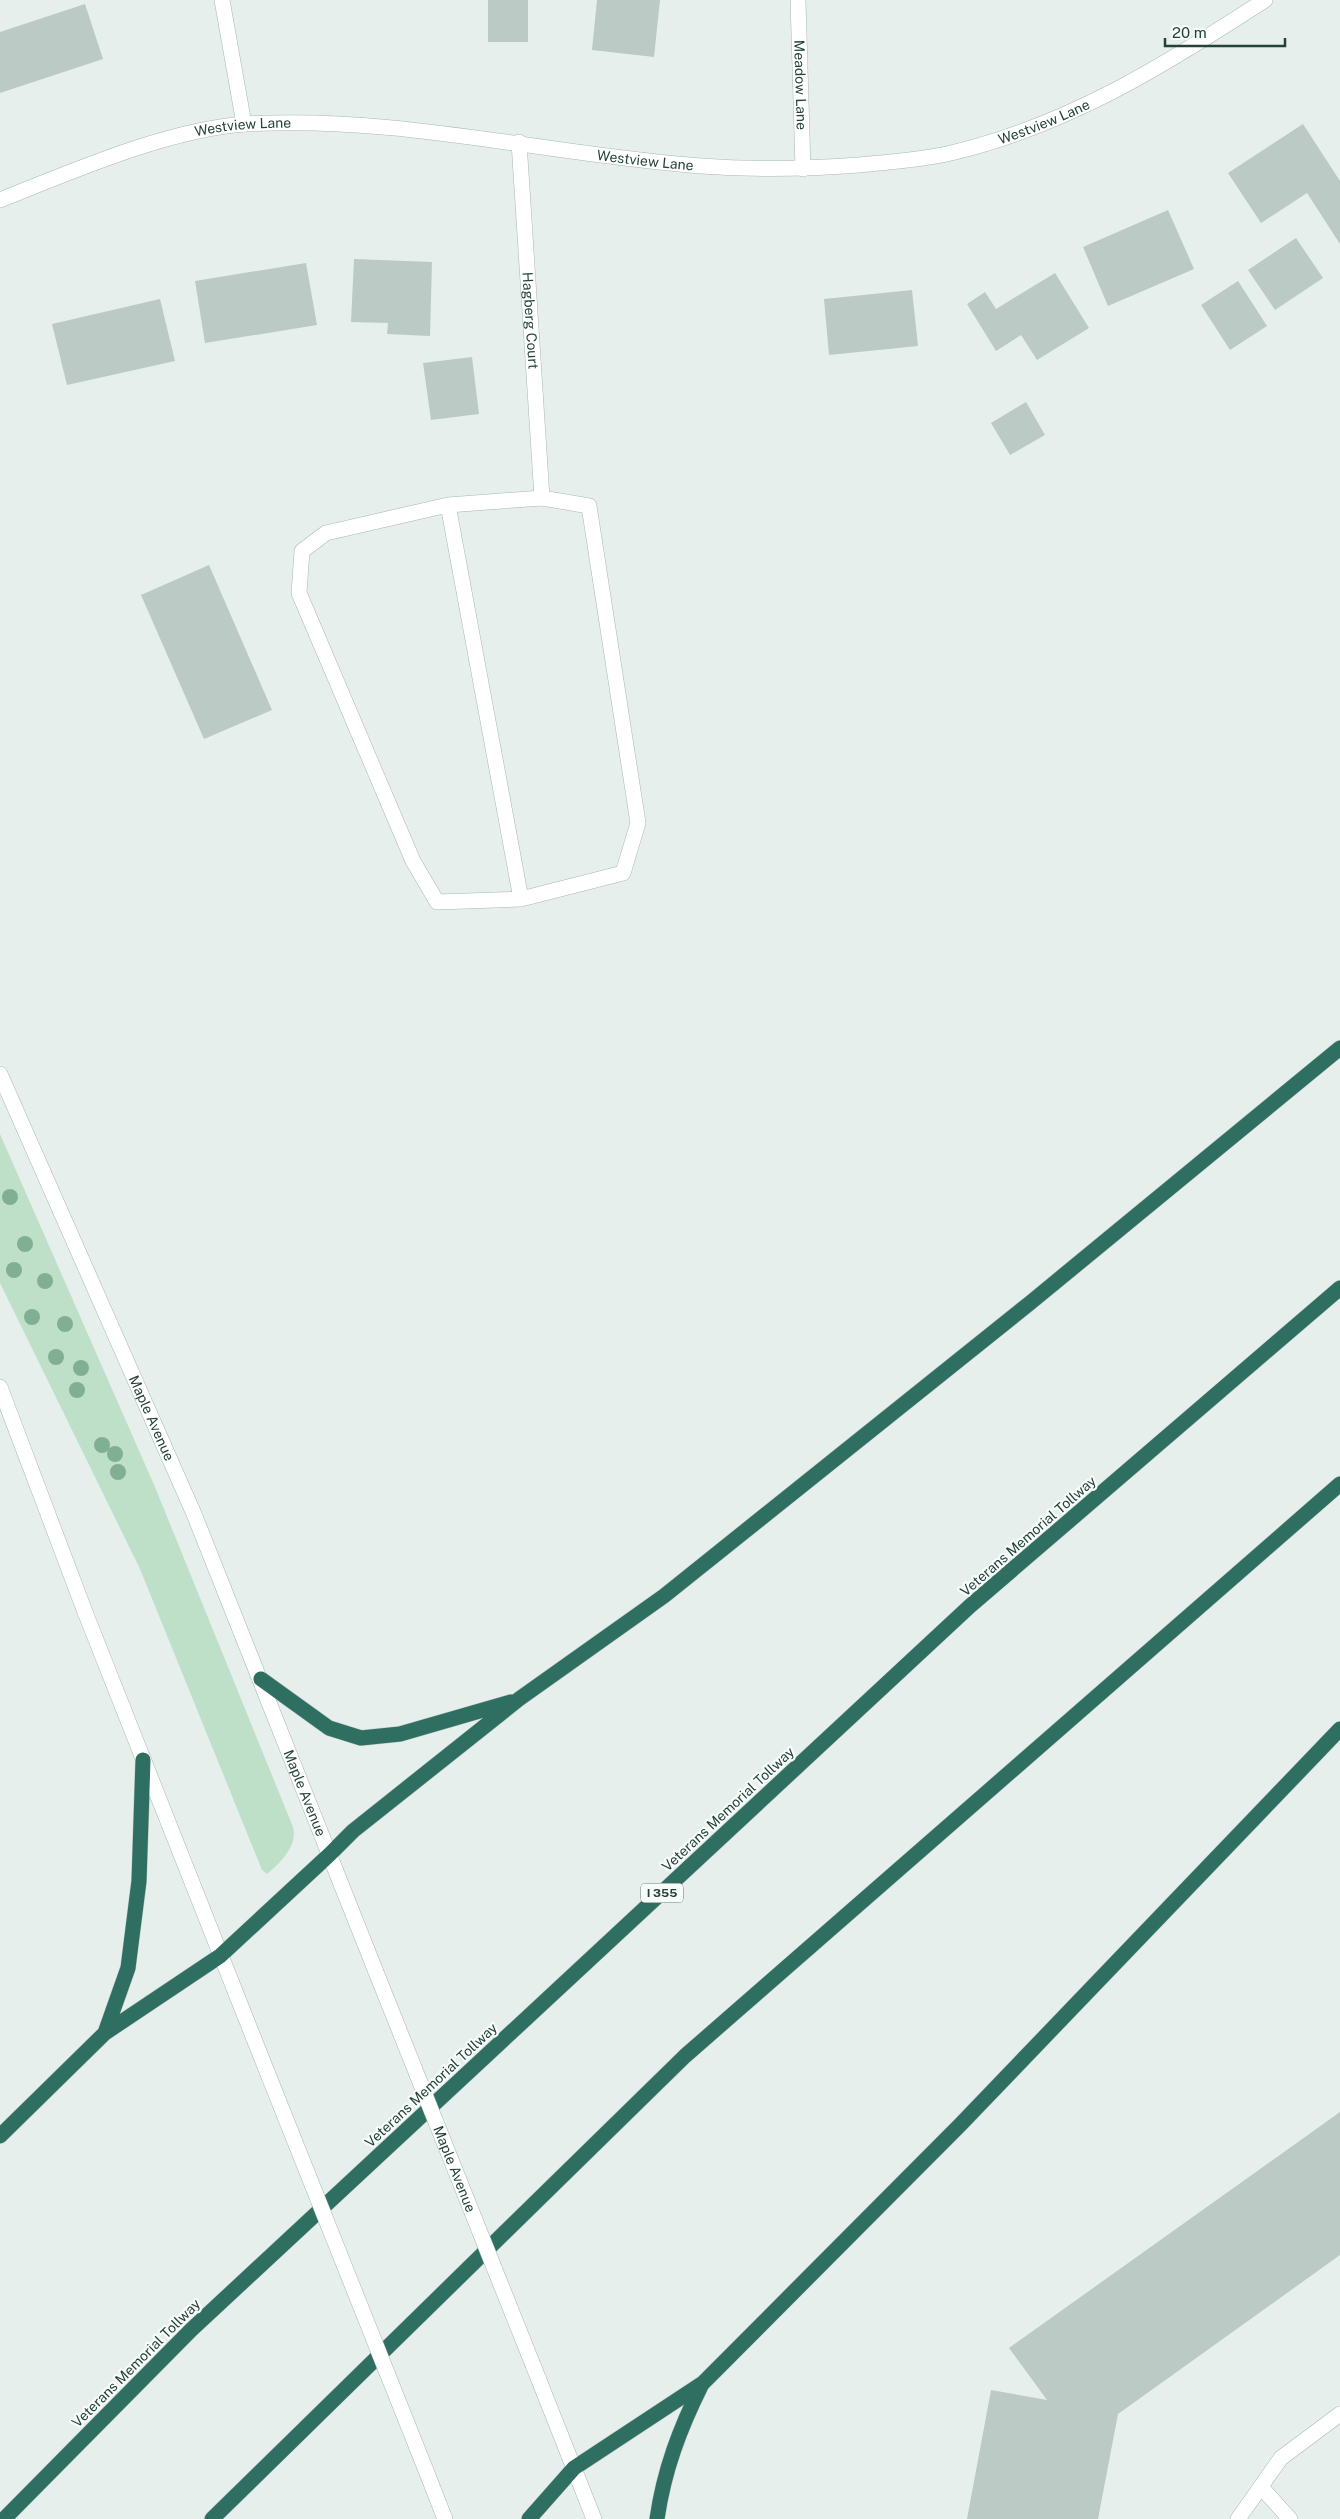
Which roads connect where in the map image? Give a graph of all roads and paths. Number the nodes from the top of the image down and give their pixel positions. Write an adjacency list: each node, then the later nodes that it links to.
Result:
1 (222, 0): 4 (main road)
2 (798, 0): 6 (main road, Meadow Lane)
3 (1265, 0): 6 (main road, Westview Lane)
4 (244, 124): 5 (main road, Westview Lane); 7 (main road, Westview Lane)
5 (518, 142): 6 (main road, Westview Lane); 8 (main road, Hagberg Court)
6 (803, 169)
7 (0, 200)
8 (542, 498): 9 (main road); 10 (main road)
9 (448, 505): 10 (main road); 10 (main road)
10 (521, 899)
11 (1340, 1048): 17 (highway)
12 (0, 1074): 16 (main road, Maple Avenue)
13 (1340, 1288): 28 (highway, Veterans Memorial Tollway / I 355)
14 (0, 1387): 19 (main road)
15 (1340, 1484): 29 (highway)
16 (261, 1679): 17 (highway); 20 (main road, Maple Avenue)
17 (519, 1700): 20 (highway)
18 (1340, 1729): 24 (highway)
19 (143, 1760): 21 (main road); 22 (highway)
20 (329, 1855): 21 (highway); 26 (main road, Maple Avenue, bridge)
21 (220, 1956): 22 (highway); 30 (main road, bridge)
22 (105, 2033): 23 (highway)
23 (0, 2136)
24 (702, 2383): 26 (highway); 33 (highway)
25 (1340, 2414): 27 (main road)
26 (574, 2468): 31 (highway); 32 (main road, Maple Avenue)
27 (1260, 2487): 34 (main road); 35 (main road)
28 (4, 2519)
29 (212, 2519)
30 (445, 2519)
31 (529, 2519)
32 (594, 2519)
33 (657, 2519)
34 (1238, 2519)
35 (1290, 2519)

